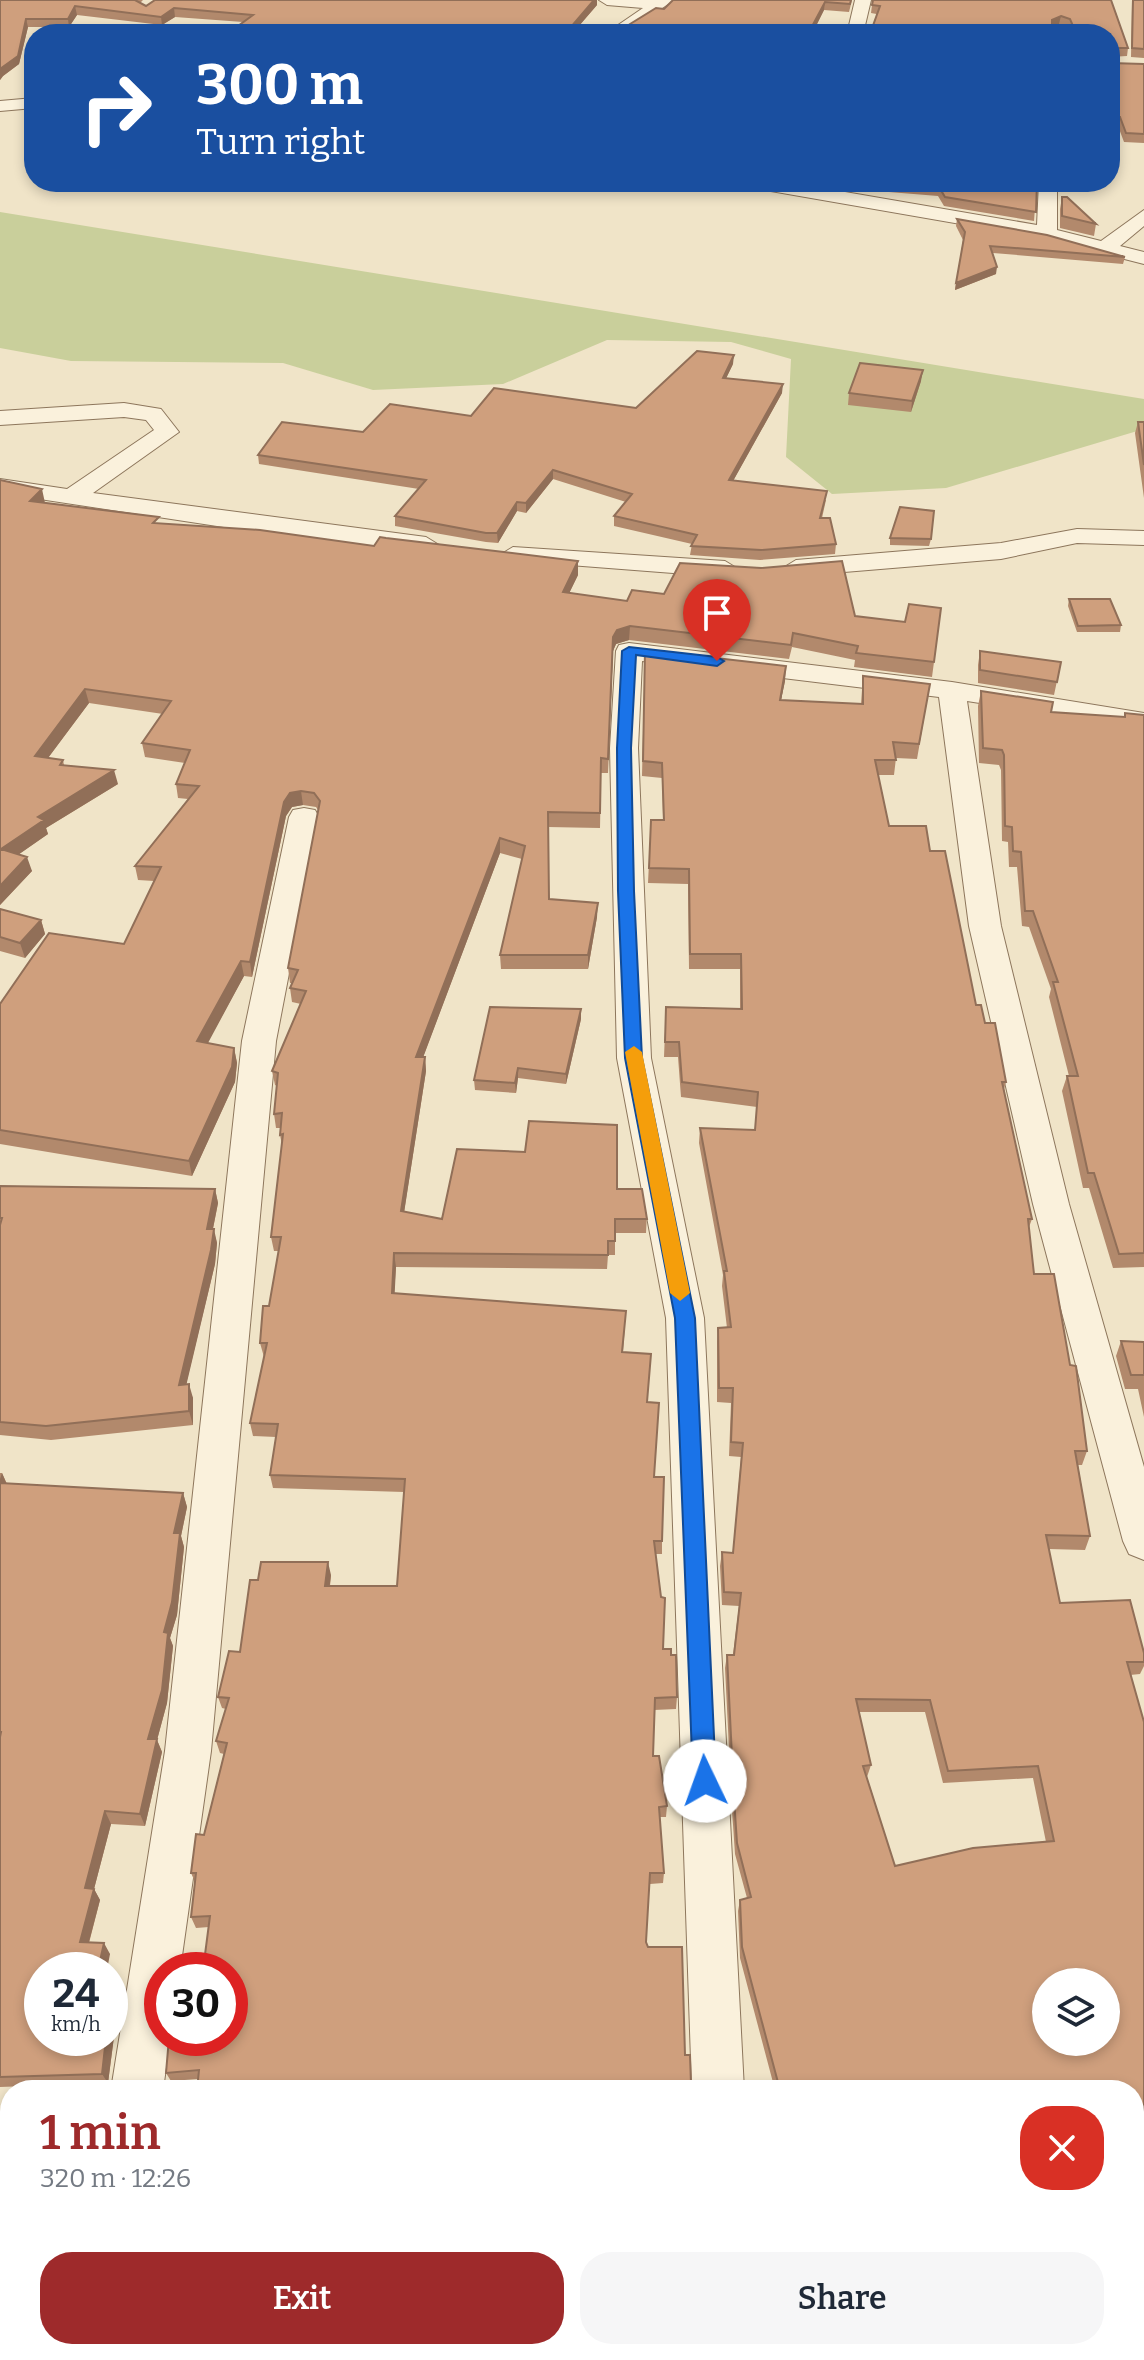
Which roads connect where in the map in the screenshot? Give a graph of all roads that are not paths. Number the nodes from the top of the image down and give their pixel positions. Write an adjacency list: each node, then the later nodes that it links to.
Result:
1 (607, 0): 3 (street)
2 (863, 0): 5 (street)
3 (662, 2): 4 (street)
4 (628, 24)
5 (857, 24)
6 (24, 104): 7 (street)
7 (0, 106)
8 (832, 192): 11 (street)
9 (1048, 192): 11 (street)
10 (1144, 216): 12 (street)
11 (1047, 233): 12 (street)
12 (1106, 247): 13 (street)
13 (1144, 258)
14 (0, 418): 16 (street)
15 (0, 486): 16 (street)
16 (71, 497): 18 (street)
17 (1144, 538): 20 (street)
18 (455, 549)
19 (486, 553): 21 (street)
20 (775, 569)
21 (745, 570)
22 (952, 690): 23 (street); 25 (street); 27 (street)
23 (1144, 721)
24 (304, 817): 26 (street)
25 (1144, 1541)
26 (139, 2080)
27 (718, 2080)

